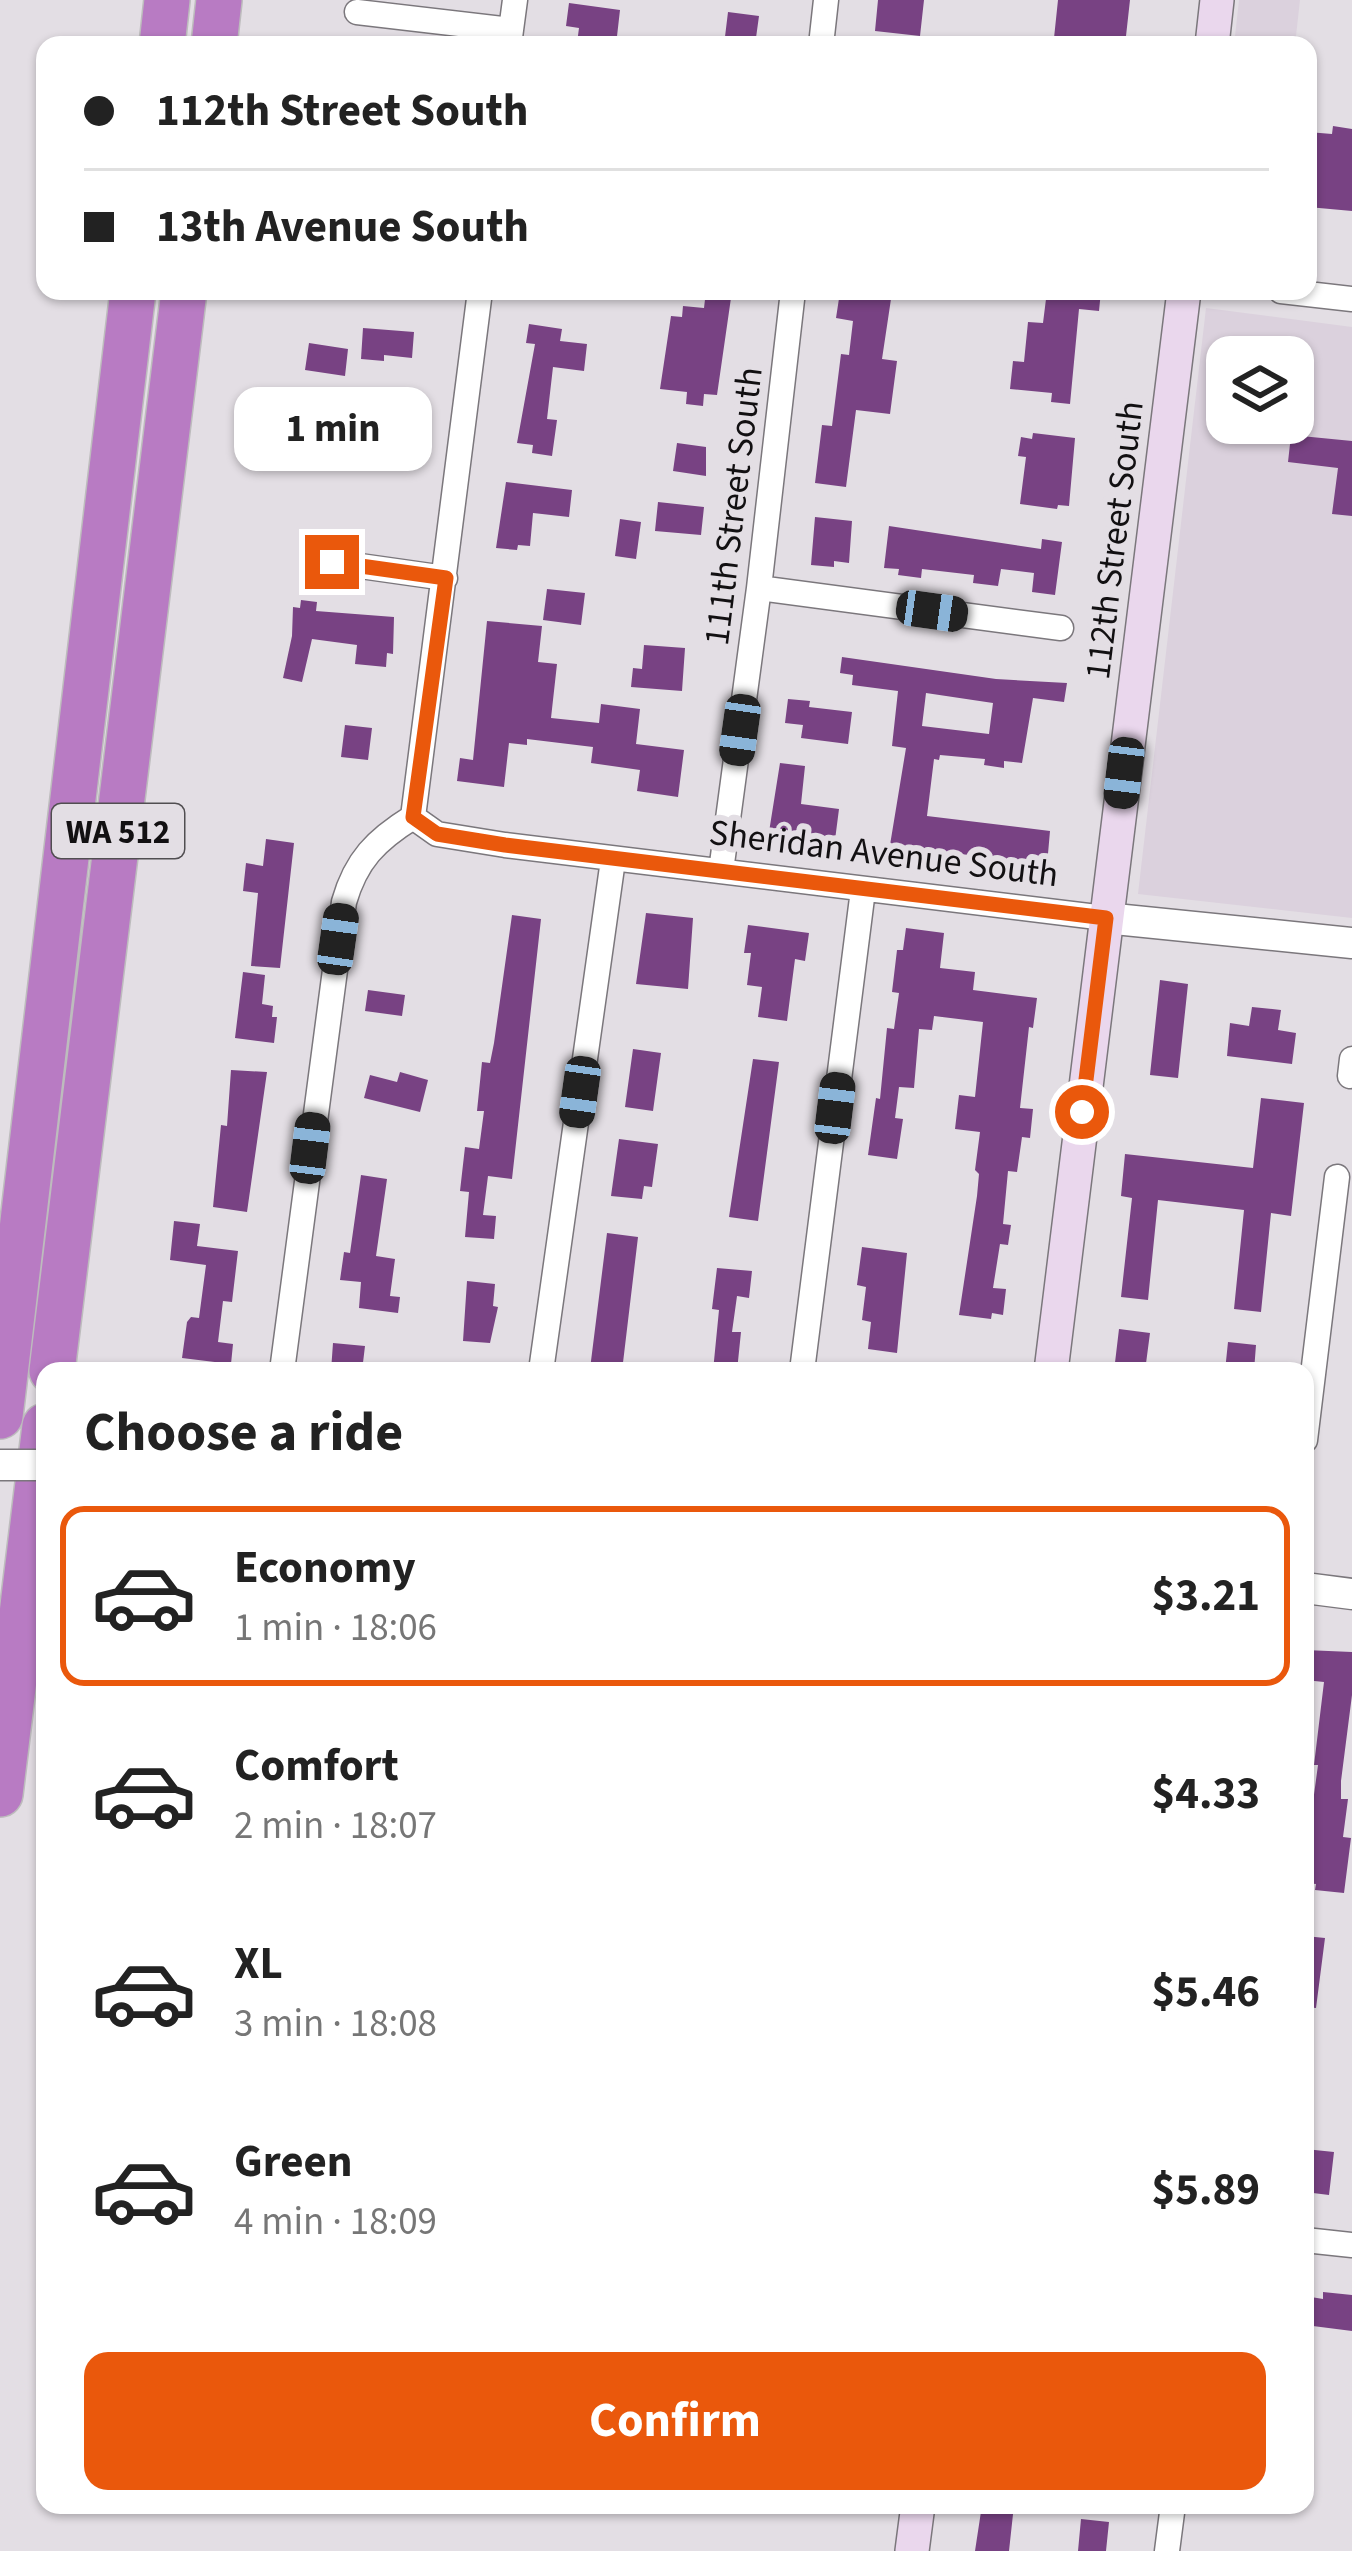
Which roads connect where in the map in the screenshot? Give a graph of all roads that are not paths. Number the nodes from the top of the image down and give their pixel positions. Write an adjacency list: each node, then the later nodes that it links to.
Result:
1 (167, 0): 7 (highway)
2 (220, 0): 8 (highway)
3 (515, 0): 10 (street)
4 (826, 0): 11 (street)
5 (1217, 0): 12 (main road)
6 (357, 12): 9 (street)
7 (163, 36)
8 (215, 36)
9 (498, 36)
10 (510, 36)
11 (822, 36)
12 (1213, 36)
13 (1317, 295): 14 (street)
14 (1352, 299)
15 (132, 300): 37 (highway, WA 512)
16 (183, 300): 31 (highway, WA 512)
17 (479, 300): 21 (street)
18 (792, 300): 22 (street, 111th Street South)
19 (1183, 300): 28 (main road, 112th Street South)
20 (332, 562): 21 (street)
21 (446, 578): 24 (street)
22 (760, 588): 23 (street); 26 (street, 111th Street South)
23 (1061, 628)
24 (413, 817): 25 (street, Sheridan Avenue South); 32 (street)
25 (613, 860): 26 (street, Sheridan Avenue South); 33 (street)
26 (721, 871): 27 (street, Sheridan Avenue South)
27 (863, 890): 28 (street, Sheridan Avenue South); 34 (street)
28 (1106, 918): 29 (street, Sheridan Avenue South); 35 (main road, 112th Street South)
29 (1352, 943)
30 (1337, 1177): 36 (street)
31 (53, 1362)
32 (283, 1362)
33 (543, 1362)
34 (803, 1362)
35 (1052, 1362)
36 (1314, 1366)
37 (0, 1415)
38 (0, 1465): 39 (street, bridge)
39 (36, 1465)
40 (36, 1500): 43 (highway)
41 (1314, 1589): 42 (street)
42 (1352, 1594)
43 (0, 1794)
44 (1314, 2241): 45 (street)
45 (1352, 2245)
46 (917, 2514): 48 (main road)
47 (1172, 2514): 49 (street)
48 (912, 2551)
49 (1167, 2551)

